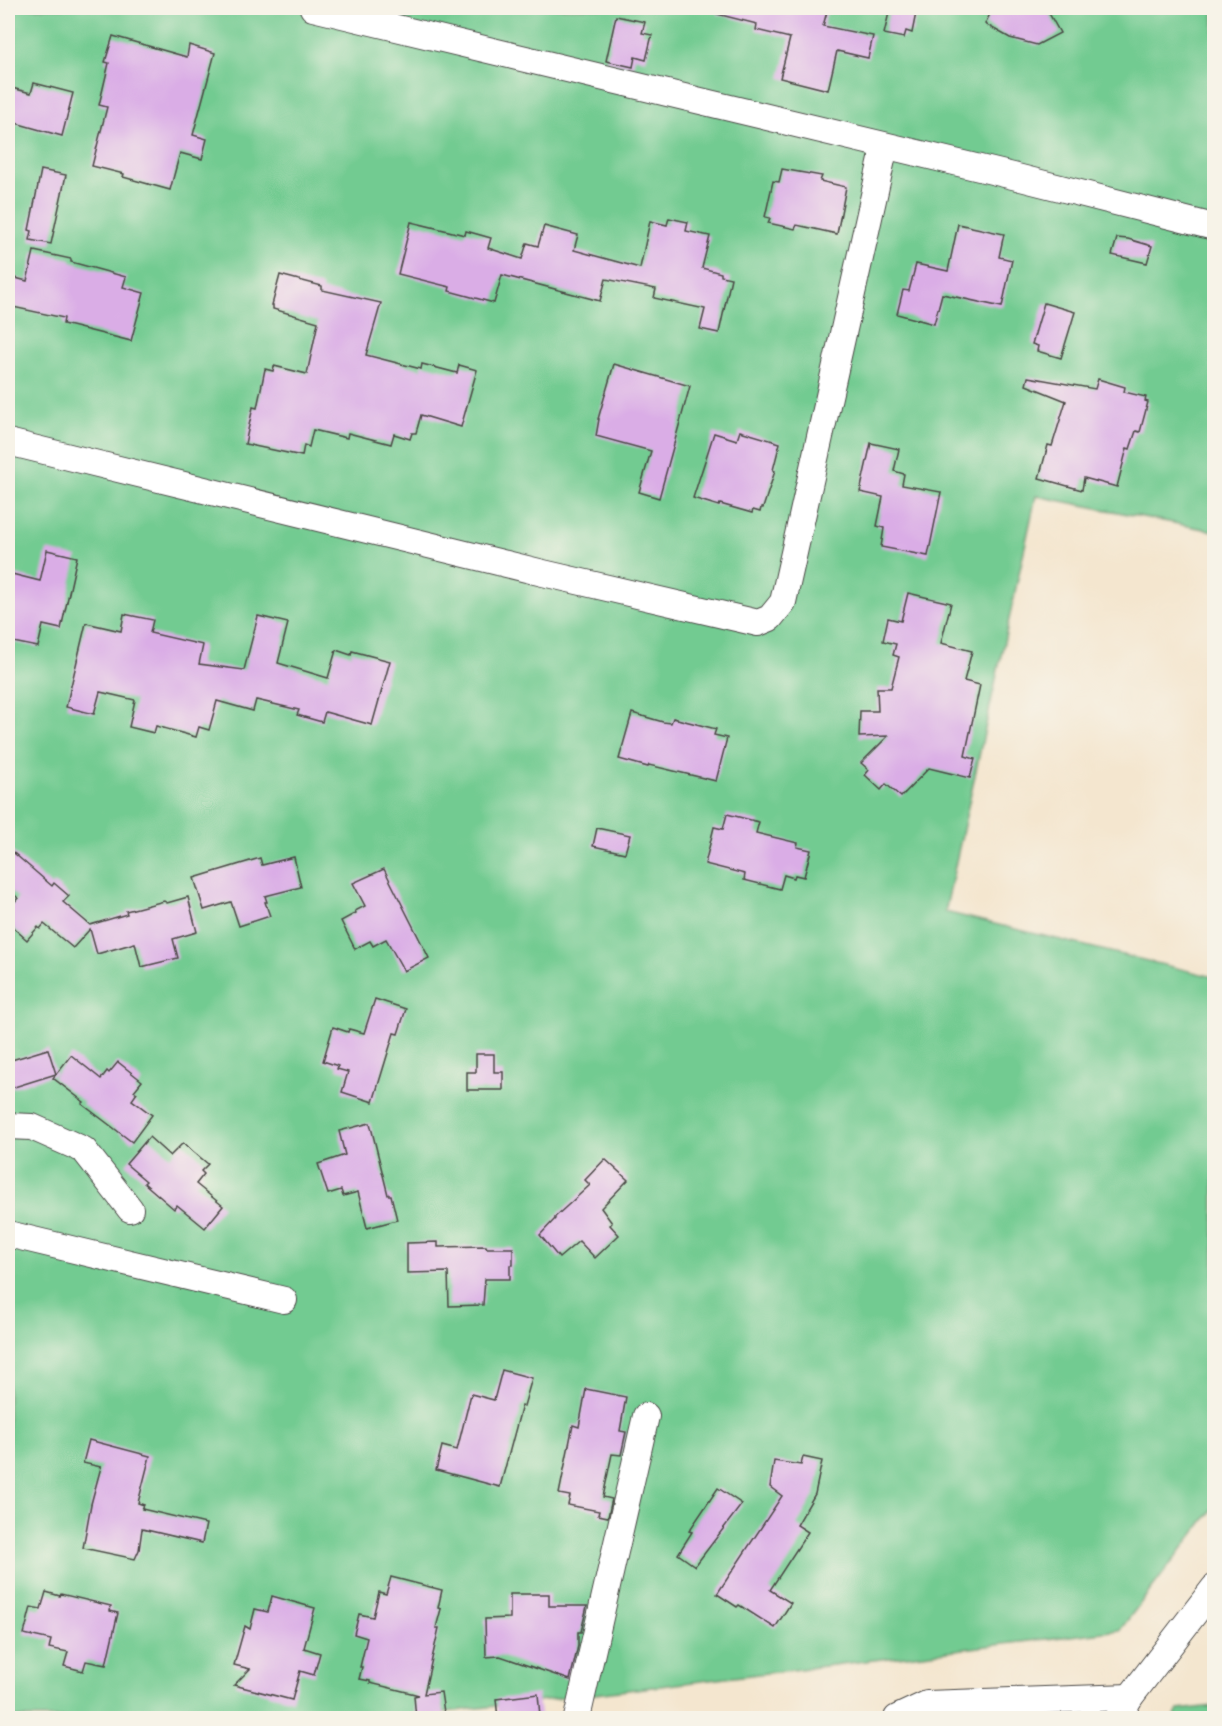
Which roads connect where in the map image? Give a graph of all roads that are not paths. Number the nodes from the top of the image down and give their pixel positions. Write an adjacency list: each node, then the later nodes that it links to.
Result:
1 (313, 8): 2 (street)
2 (885, 146): 3 (street); 4 (street)
3 (1215, 227)
4 (8, 442)
5 (8, 1126): 6 (street)
6 (130, 1209)
7 (8, 1234): 8 (street)
8 (284, 1300)
9 (646, 1416): 12 (street)
10 (1215, 1588): 11 (street)
11 (1124, 1708): 13 (street)
12 (577, 1719)
13 (897, 1719)

